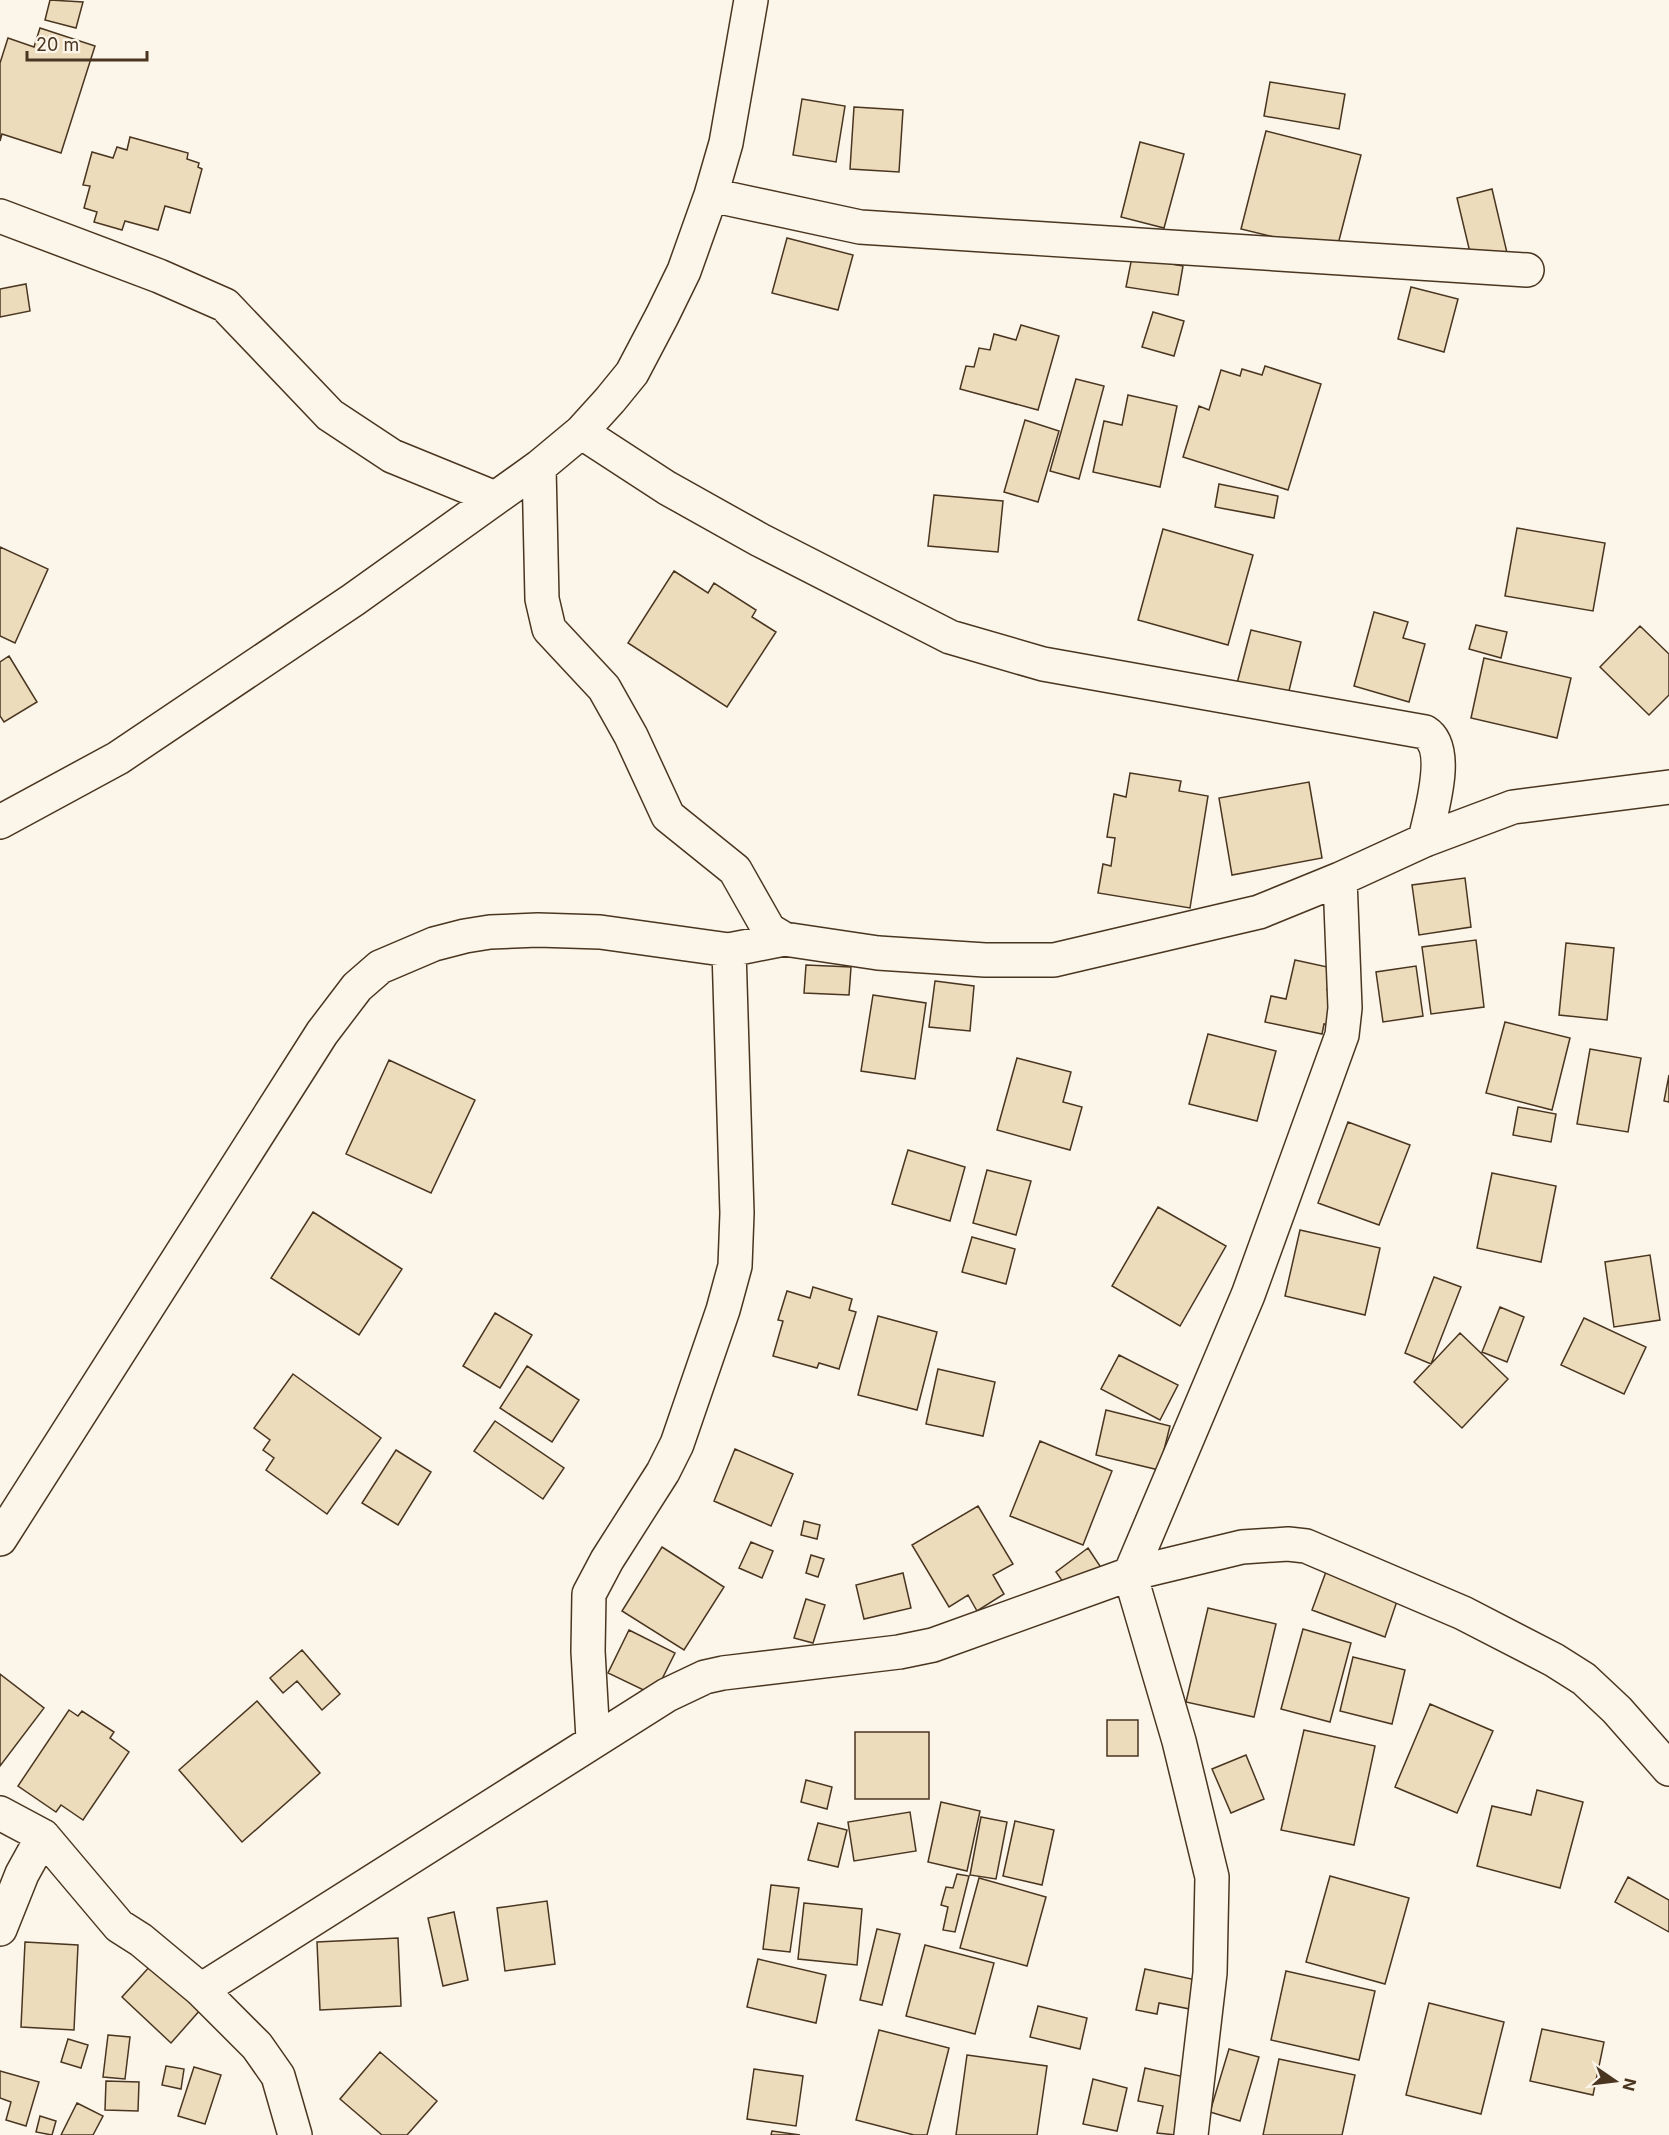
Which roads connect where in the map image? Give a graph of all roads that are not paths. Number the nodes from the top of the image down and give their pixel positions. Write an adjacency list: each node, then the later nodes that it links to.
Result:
1 (751, 0): 2 (street)
2 (711, 195): 4 (street); 5 (street)
3 (0, 216): 7 (street)
4 (1527, 270)
5 (581, 432): 6 (street); 10 (street)
6 (539, 467): 7 (street); 12 (street)
7 (495, 498): 9 (street)
8 (1669, 787): 10 (street)
9 (0, 822)
10 (1425, 840): 11 (street)
11 (1340, 879): 12 (street); 15 (street)
12 (784, 939): 13 (street)
13 (729, 950): 14 (street); 16 (street)
14 (0, 1539)
15 (1130, 1574): 16 (street); 17 (street); 23 (street)
16 (593, 1739): 21 (street)
17 (1669, 1769)
18 (0, 1813): 19 (street)
19 (43, 1836): 20 (street); 21 (street)
20 (0, 1929)
21 (201, 1990): 22 (street)
22 (295, 2135)
23 (1191, 2135)

